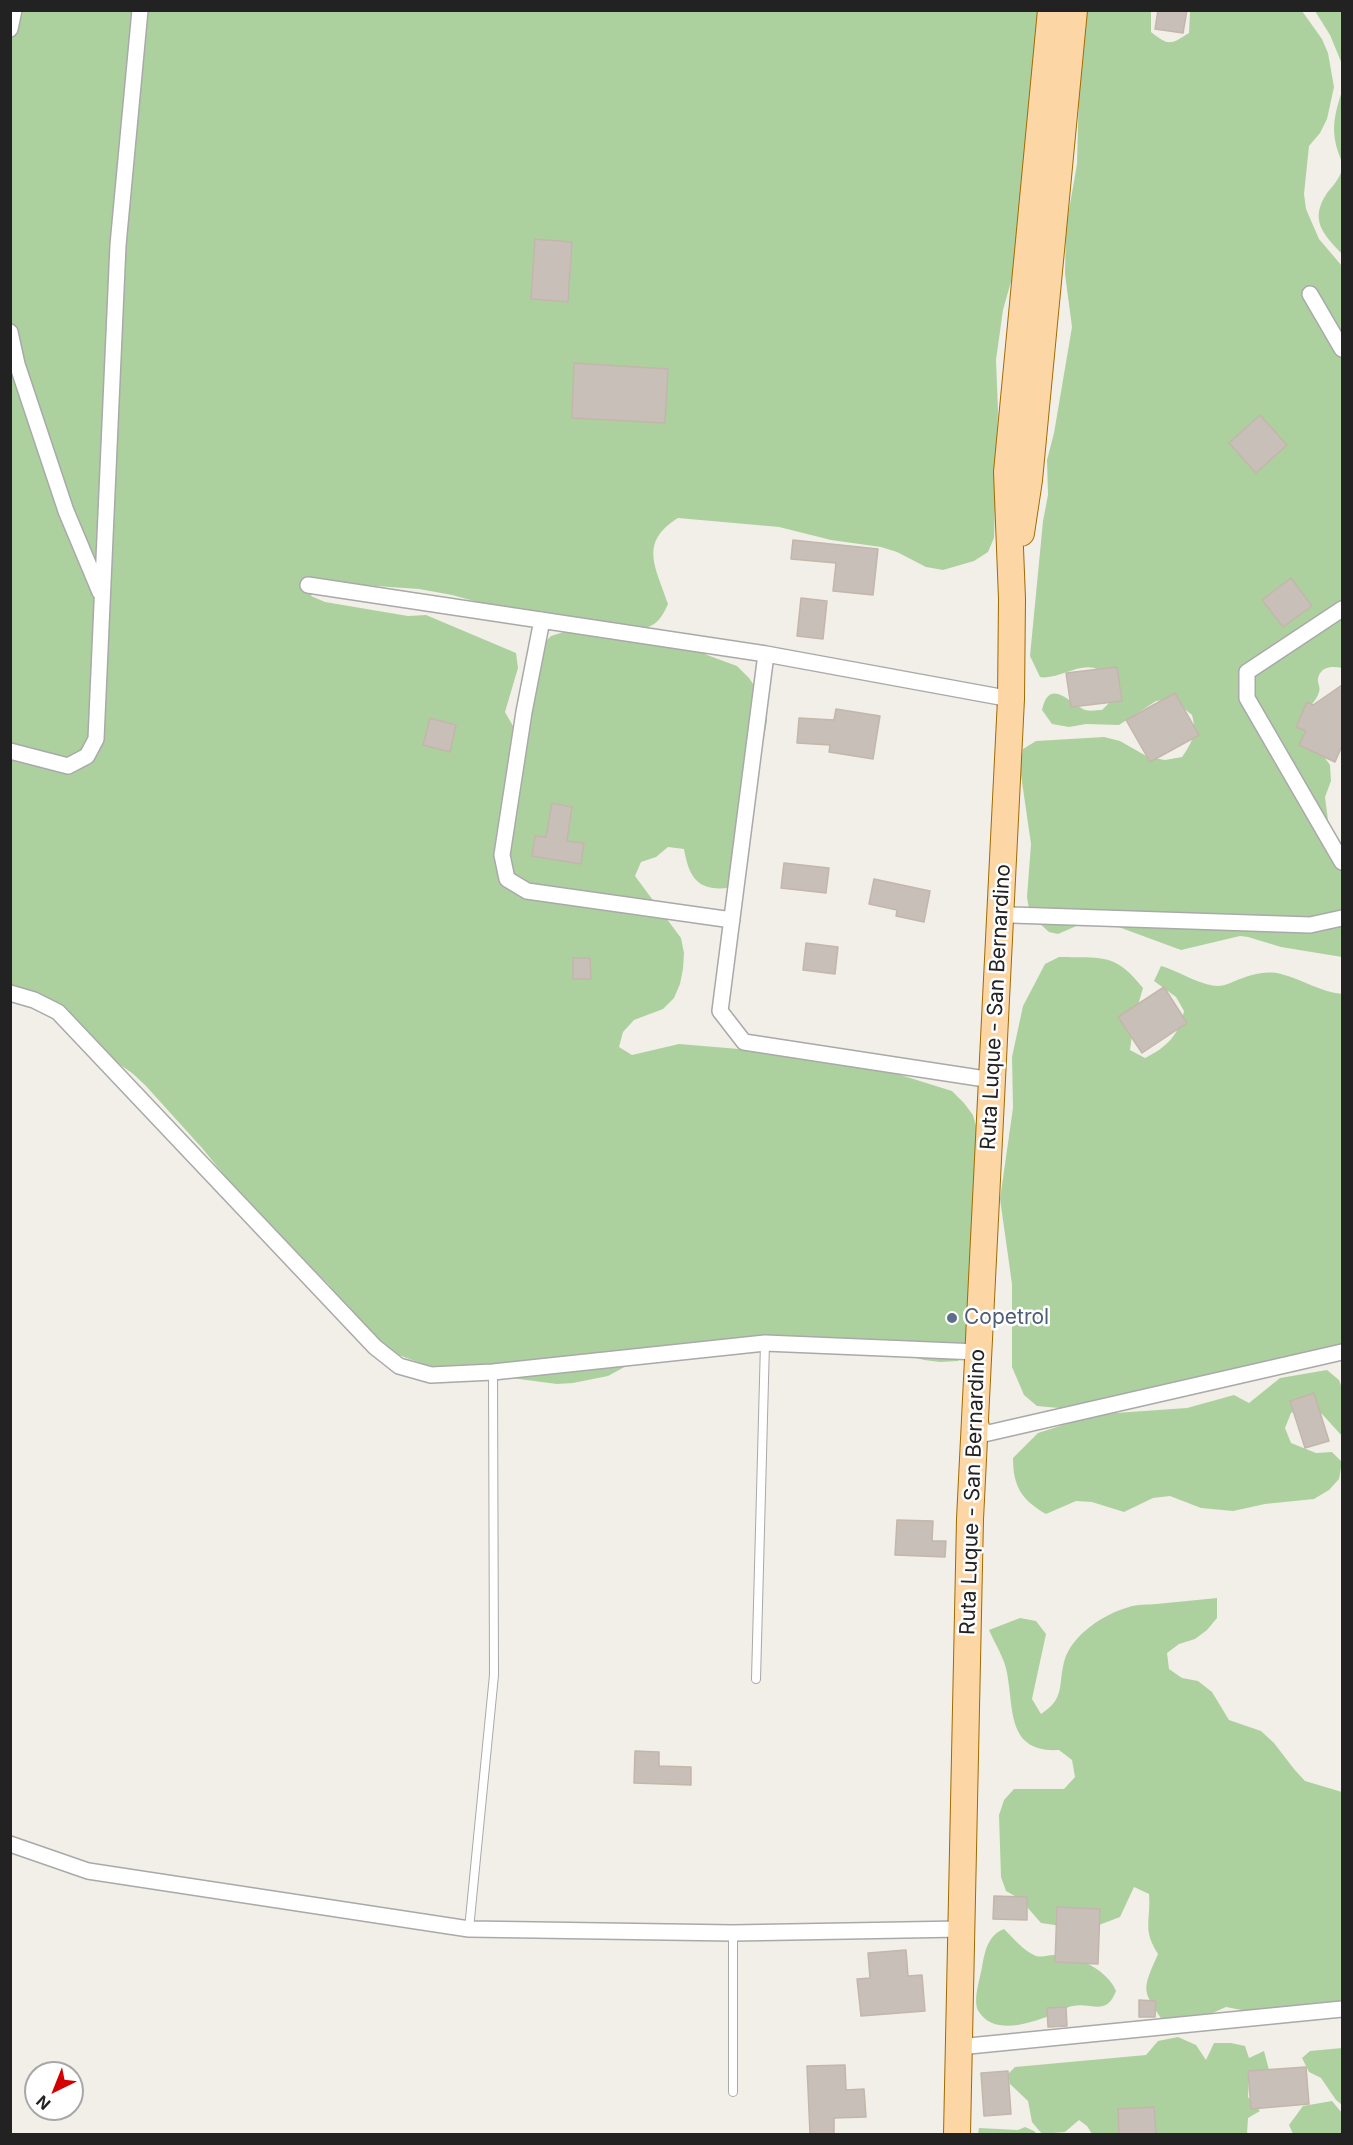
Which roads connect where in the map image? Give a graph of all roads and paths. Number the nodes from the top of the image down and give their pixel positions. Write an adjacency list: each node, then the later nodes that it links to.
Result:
1 (14, 10): 5 (street)
2 (140, 10): 10 (street)
3 (1051, 10): 11 (main road)
4 (1074, 10): 11 (main road)
5 (10, 29)
6 (1310, 294): 8 (street)
7 (10, 332): 10 (street)
8 (1342, 349)
9 (308, 585): 13 (street)
10 (102, 596): 16 (street)
11 (1012, 599): 15 (main road, Ruta Luque - San Bernardino)
12 (1342, 609): 17 (street)
13 (542, 620): 14 (street); 20 (street)
14 (766, 654): 15 (street); 20 (street)
15 (1011, 699): 18 (main road, Ruta Luque - San Bernardino)
16 (10, 751)
17 (1342, 862)
18 (1001, 909): 19 (street); 22 (main road, Ruta Luque - San Bernardino)
19 (1342, 918)
20 (732, 920): 22 (street)
21 (10, 993): 26 (street)
22 (992, 1080): 24 (main road, Ruta Luque - San Bernardino)
23 (765, 1343): 24 (street); 26 (street); 28 (lane)
24 (978, 1352): 27 (main road, Ruta Luque - San Bernardino)
25 (1342, 1352): 27 (street)
26 (493, 1372): 30 (lane)
27 (975, 1407): 31 (main road, Ruta Luque - San Bernardino)
28 (756, 1679)
29 (10, 1844): 30 (street)
30 (469, 1929): 32 (street)
31 (961, 1929): 32 (street); 34 (main road, Ruta Luque - San Bernardino)
32 (733, 1933): 35 (lane)
33 (1342, 2009): 34 (street)
34 (958, 2050): 36 (main road, Ruta Luque - San Bernardino)
35 (733, 2092)
36 (957, 2134)

